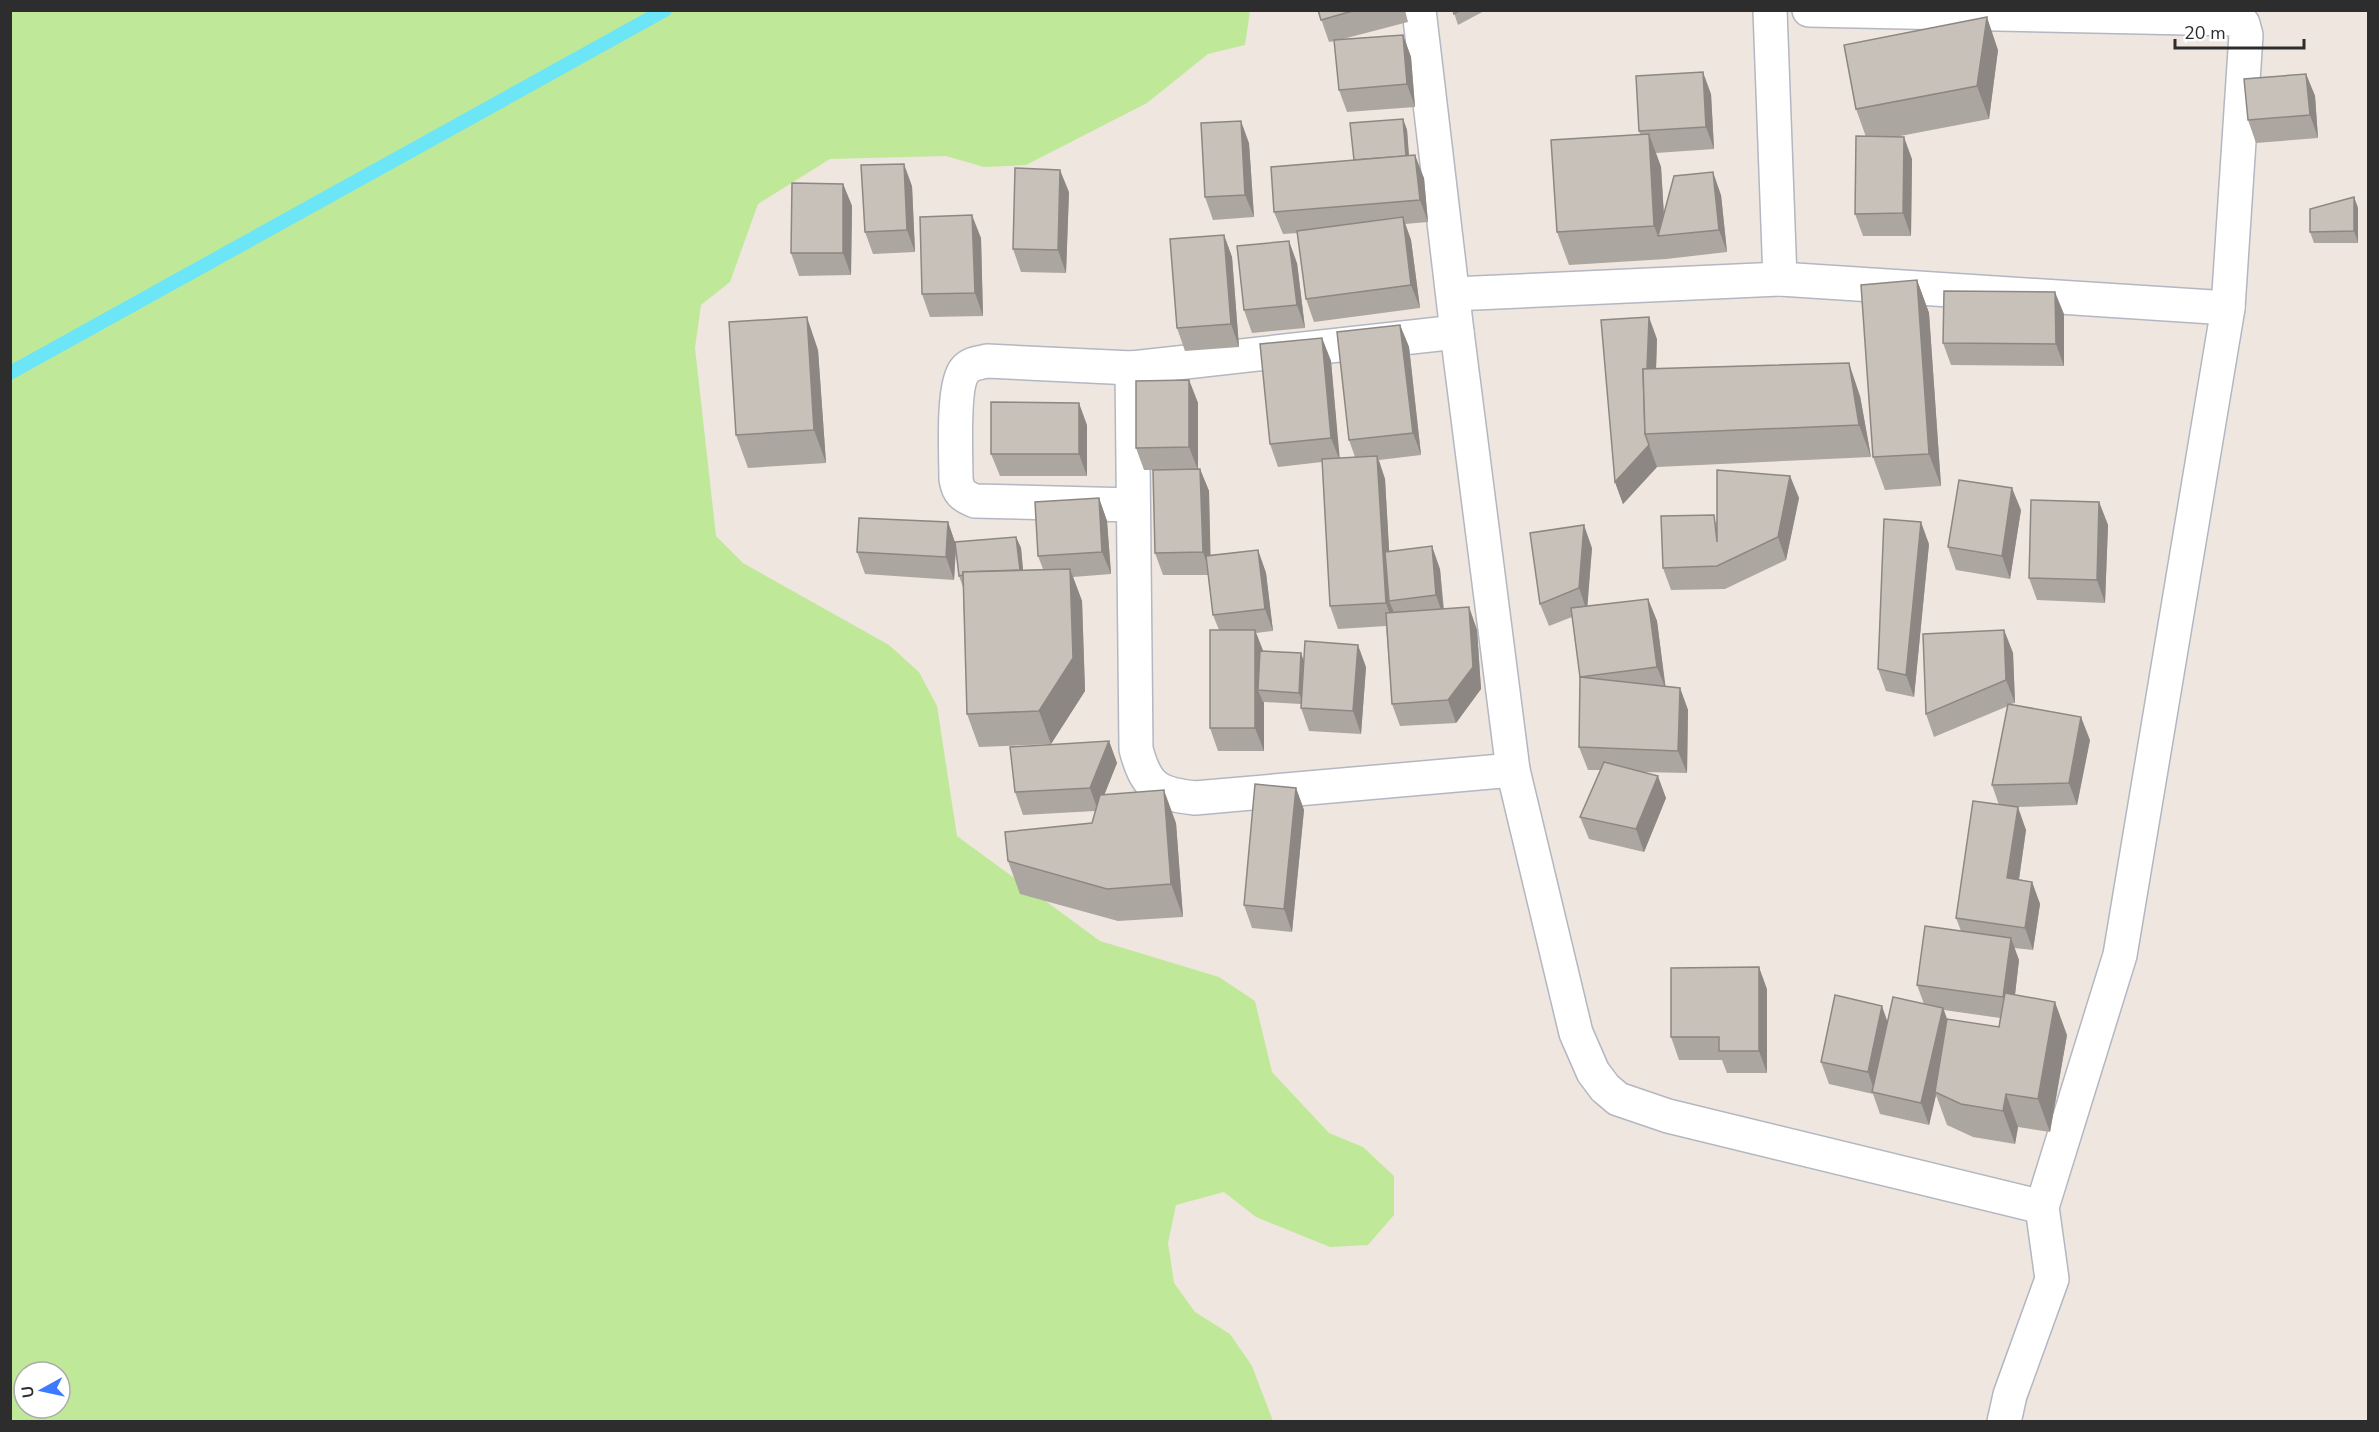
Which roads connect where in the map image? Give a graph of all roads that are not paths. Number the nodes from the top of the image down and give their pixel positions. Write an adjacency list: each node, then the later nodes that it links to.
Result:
1 (1419, 10): 5 (street)
2 (1770, 10): 4 (street)
3 (1809, 10): 6 (street)
4 (1780, 279): 5 (street); 6 (street)
5 (1453, 294): 7 (street)
6 (2228, 308): 11 (street)
7 (1457, 332): 8 (street); 10 (street)
8 (1132, 368): 9 (street); 9 (street)
9 (1133, 505): 10 (street)
10 (1513, 770): 11 (street)
11 (2042, 1207): 12 (street)
12 (2004, 1422)

